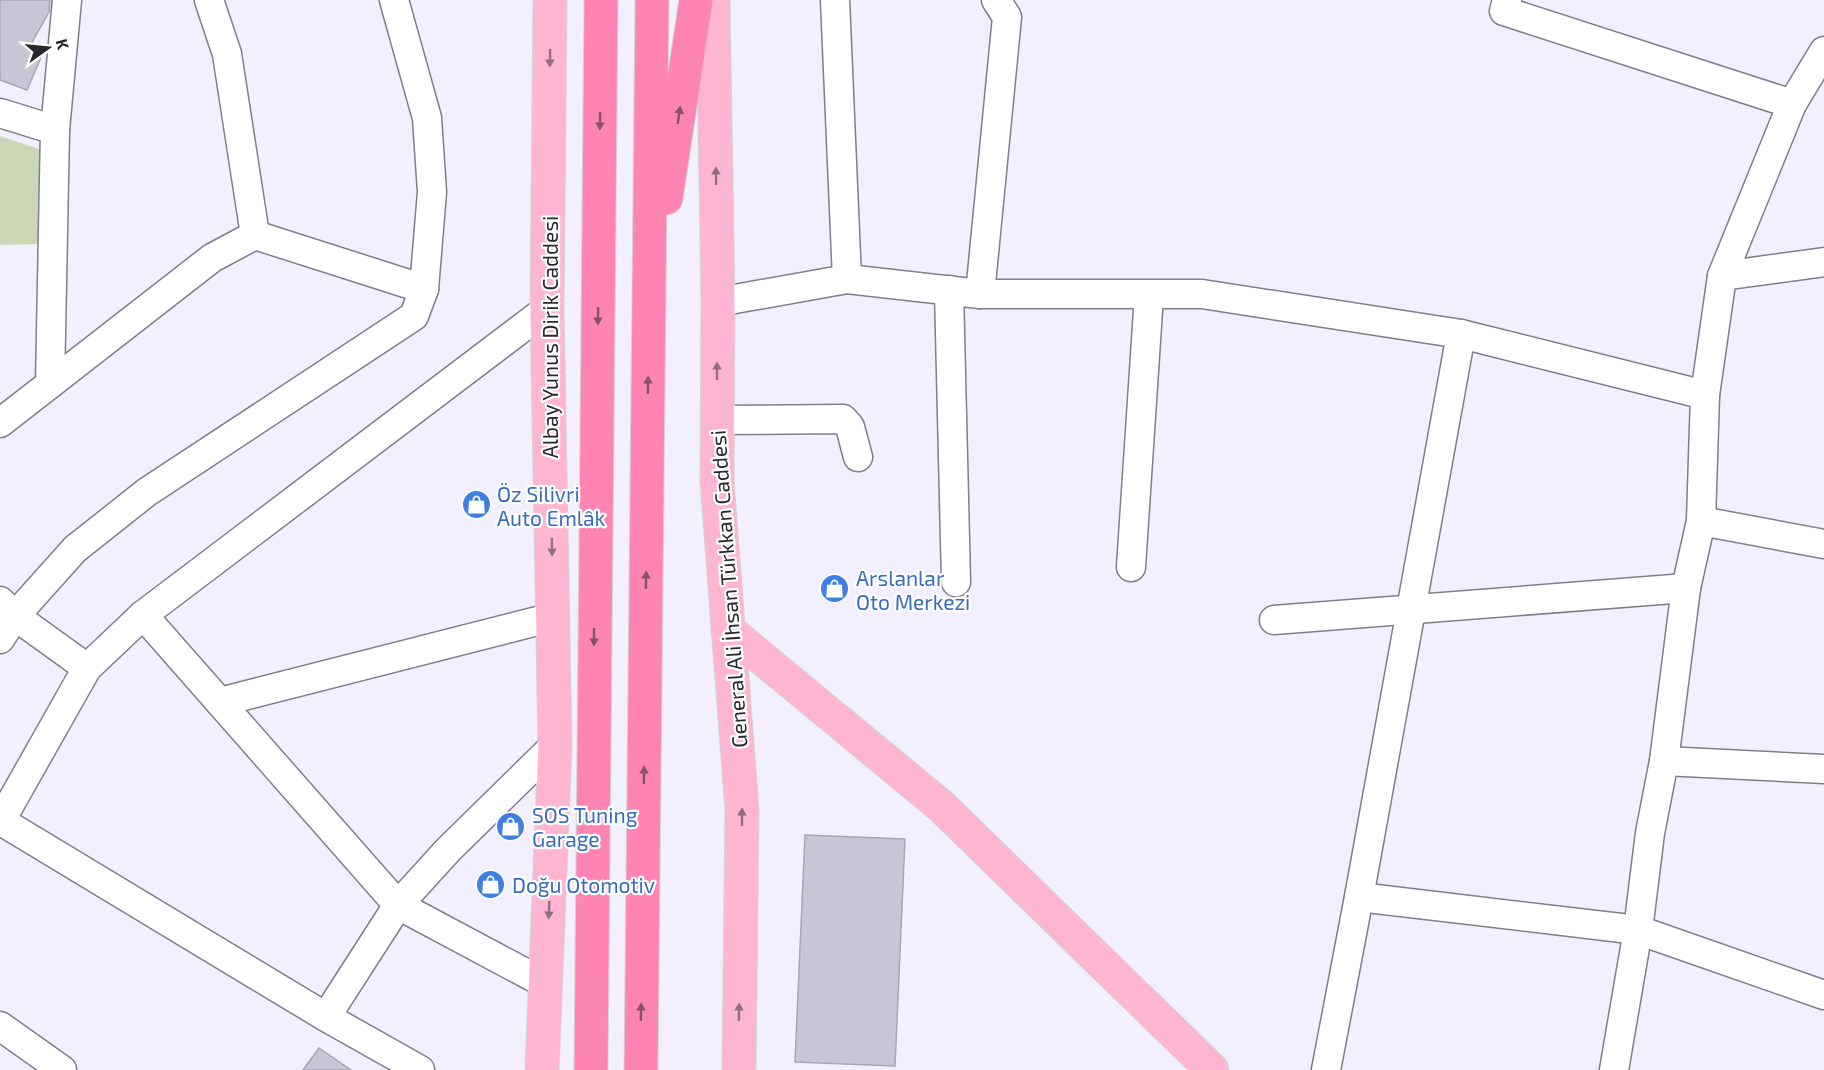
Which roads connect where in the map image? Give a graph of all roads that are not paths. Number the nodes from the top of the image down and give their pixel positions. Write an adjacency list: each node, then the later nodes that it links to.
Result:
1 (67, 0): 15 (street)
2 (209, 0): 16 (street)
3 (394, 0): 20 (street)
4 (550, 0): 26 (main road, Albay Yunus Dirik Caddesi, one-way to 26)
5 (601, 0): 61 (highway, one-way to 61)
6 (652, 0): 24 (highway)
7 (696, 0): 24 (highway, one-way to 7)
8 (713, 0): 25 (main road, General Ali İhsan Türkkan Caddesi, one-way to 8)
9 (834, 0): 19 (street)
10 (996, 0): 22 (street)
11 (1507, 0): 13 (street)
12 (1824, 51): 13 (street)
13 (1792, 104): 18 (street)
14 (0, 114): 15 (street)
15 (55, 130): 28 (street)
16 (255, 235): 20 (street); 28 (street)
17 (1824, 262): 18 (street)
18 (1722, 276): 29 (street)
19 (847, 279): 21 (street); 25 (street)
20 (424, 290): 38 (street)
21 (949, 290): 22 (street); 36 (street)
22 (980, 294): 23 (street)
23 (1149, 295): 27 (street); 35 (street)
24 (649, 297): 62 (highway, one-way to 24)
25 (718, 302): 30 (main road, General Ali İhsan Türkkan Caddesi, one-way to 25)
26 (547, 309): 40 (street); 41 (main road, Albay Yunus Dirik Caddesi, one-way to 41)
27 (1461, 334): 29 (street); 39 (street)
28 (50, 384): 31 (street)
29 (1705, 395): 33 (street)
30 (717, 420): 32 (street); 43 (main road, General Ali İhsan Türkkan Caddesi)
31 (0, 423)
32 (858, 457)
33 (1701, 521): 34 (street); 37 (street)
34 (1824, 544)
35 (1131, 567)
36 (956, 582)
37 (1686, 588): 39 (street); 48 (street)
38 (8, 608): 44 (street); 45 (street)
39 (1412, 609): 42 (street); 51 (street)
40 (143, 615): 45 (street); 46 (street)
41 (553, 617): 46 (street); 47 (main road, Albay Yunus Dirik Caddesi)
42 (1274, 620)
43 (728, 630): 63 (main road, General Ali İhsan Türkkan Caddesi, one-way to 43); 64 (main road)
44 (0, 639)
45 (87, 668): 50 (street)
46 (220, 702): 52 (street)
47 (555, 745): 52 (street); 54 (main road, Albay Yunus Dirik Caddesi, one-way to 54)
48 (1664, 761): 49 (street); 53 (street)
49 (1824, 769)
50 (0, 821): 56 (street)
51 (1359, 897): 53 (street); 65 (street)
52 (398, 905): 54 (street); 56 (street)
53 (1638, 930): 55 (street); 66 (street)
54 (546, 984): 60 (main road, Albay Yunus Dirik Caddesi)
55 (1824, 995)
56 (326, 1017): 59 (street)
57 (0, 1026): 58 (street)
58 (62, 1070)
59 (420, 1070)
60 (542, 1070)
61 (591, 1070)
62 (640, 1070)
63 (739, 1070)
64 (1212, 1070)
65 (1326, 1070)
66 (1614, 1070)

